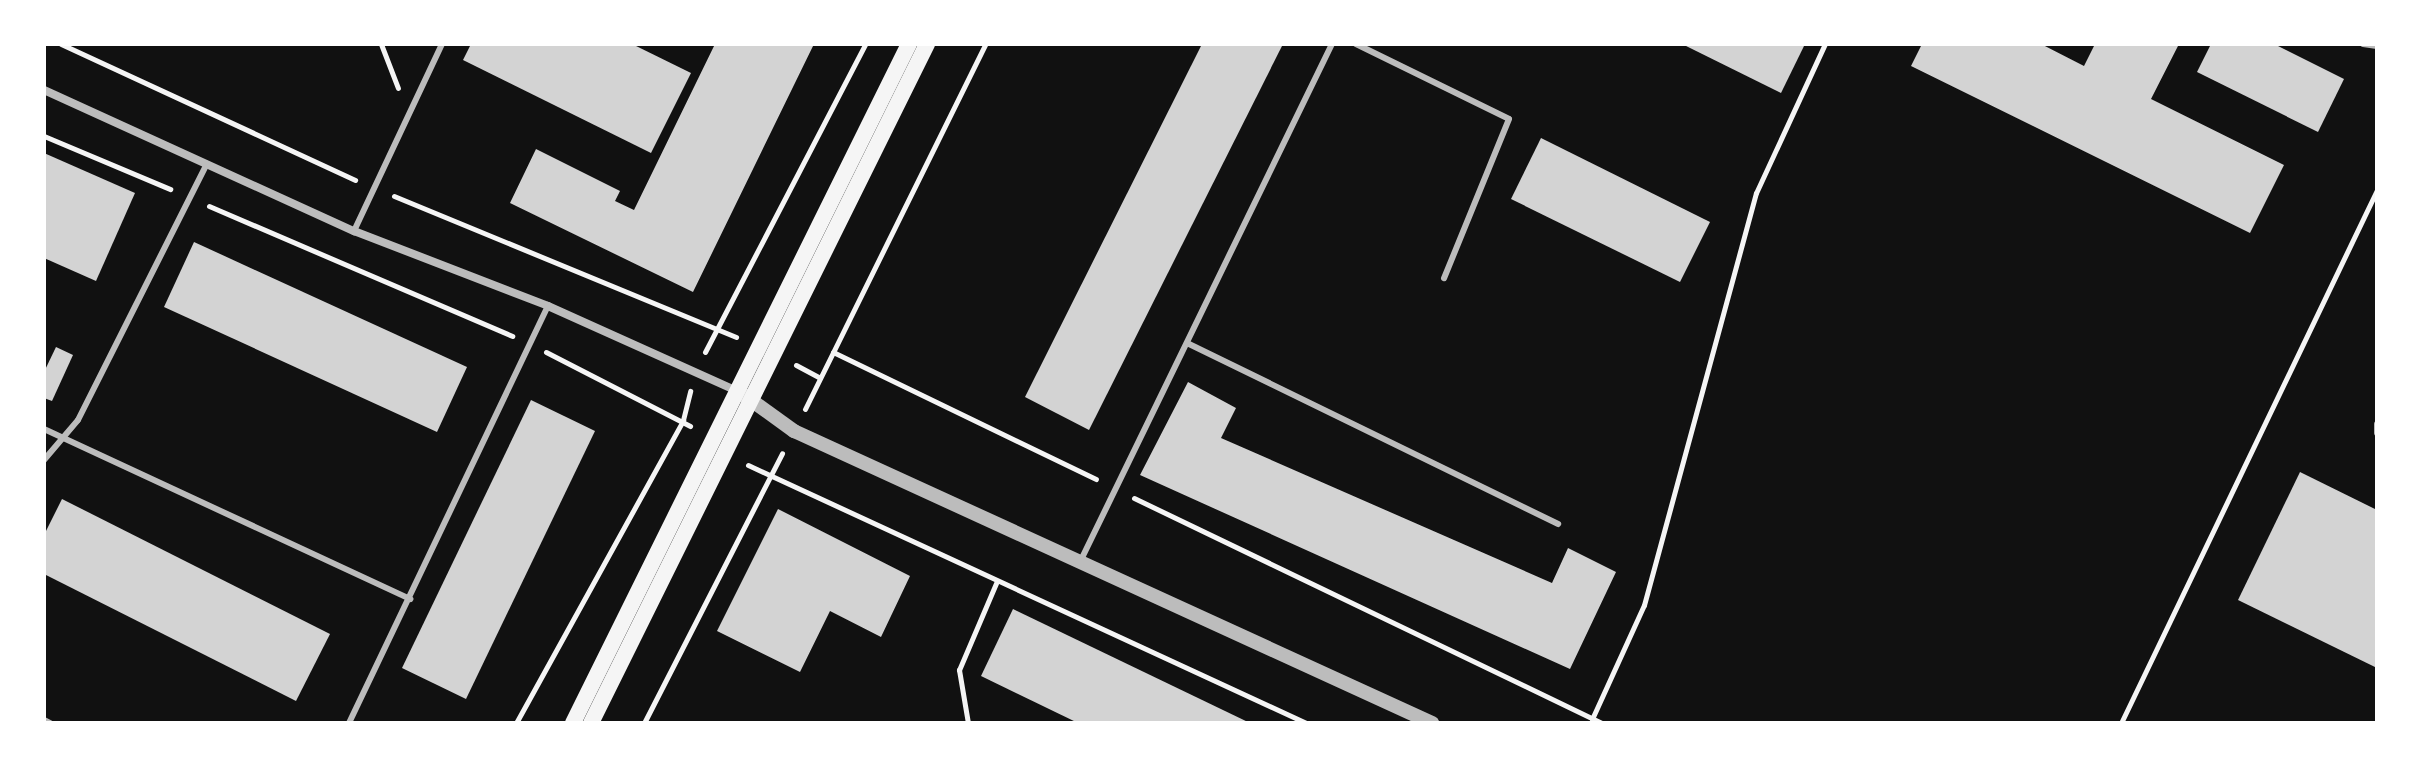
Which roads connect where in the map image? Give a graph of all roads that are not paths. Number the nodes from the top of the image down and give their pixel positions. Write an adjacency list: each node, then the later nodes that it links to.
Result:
1 (442, 44): 10 (lane)
2 (909, 44): 14 (main road)
3 (927, 44): 14 (main road)
4 (1332, 44): 13 (lane)
5 (1356, 44): 11 (lane)
6 (2363, 44): 7 (lane)
7 (2377, 46)
8 (44, 90): 9 (street)
9 (207, 164): 10 (street); 20 (lane)
10 (354, 231): 12 (street)
11 (1444, 278)
12 (548, 306): 15 (street); 25 (lane)
13 (1187, 343): 23 (lane); 24 (lane)
14 (766, 350): 15 (main road); 16 (main road)
15 (737, 391): 16 (street); 21 (main road)
16 (752, 401): 21 (main road); 24 (street)
17 (2377, 424): 19 (lane)
18 (44, 429): 20 (lane)
19 (2377, 433)
20 (63, 438): 22 (lane); 25 (lane)
21 (719, 449): 29 (main road); 30 (main road)
22 (44, 460)
23 (1558, 524)
24 (1080, 562): 31 (street)
25 (410, 599): 28 (lane)
26 (44, 720): 27 (lane)
27 (50, 723)
28 (349, 723)
29 (573, 723)
30 (591, 723)
31 (1432, 723)

